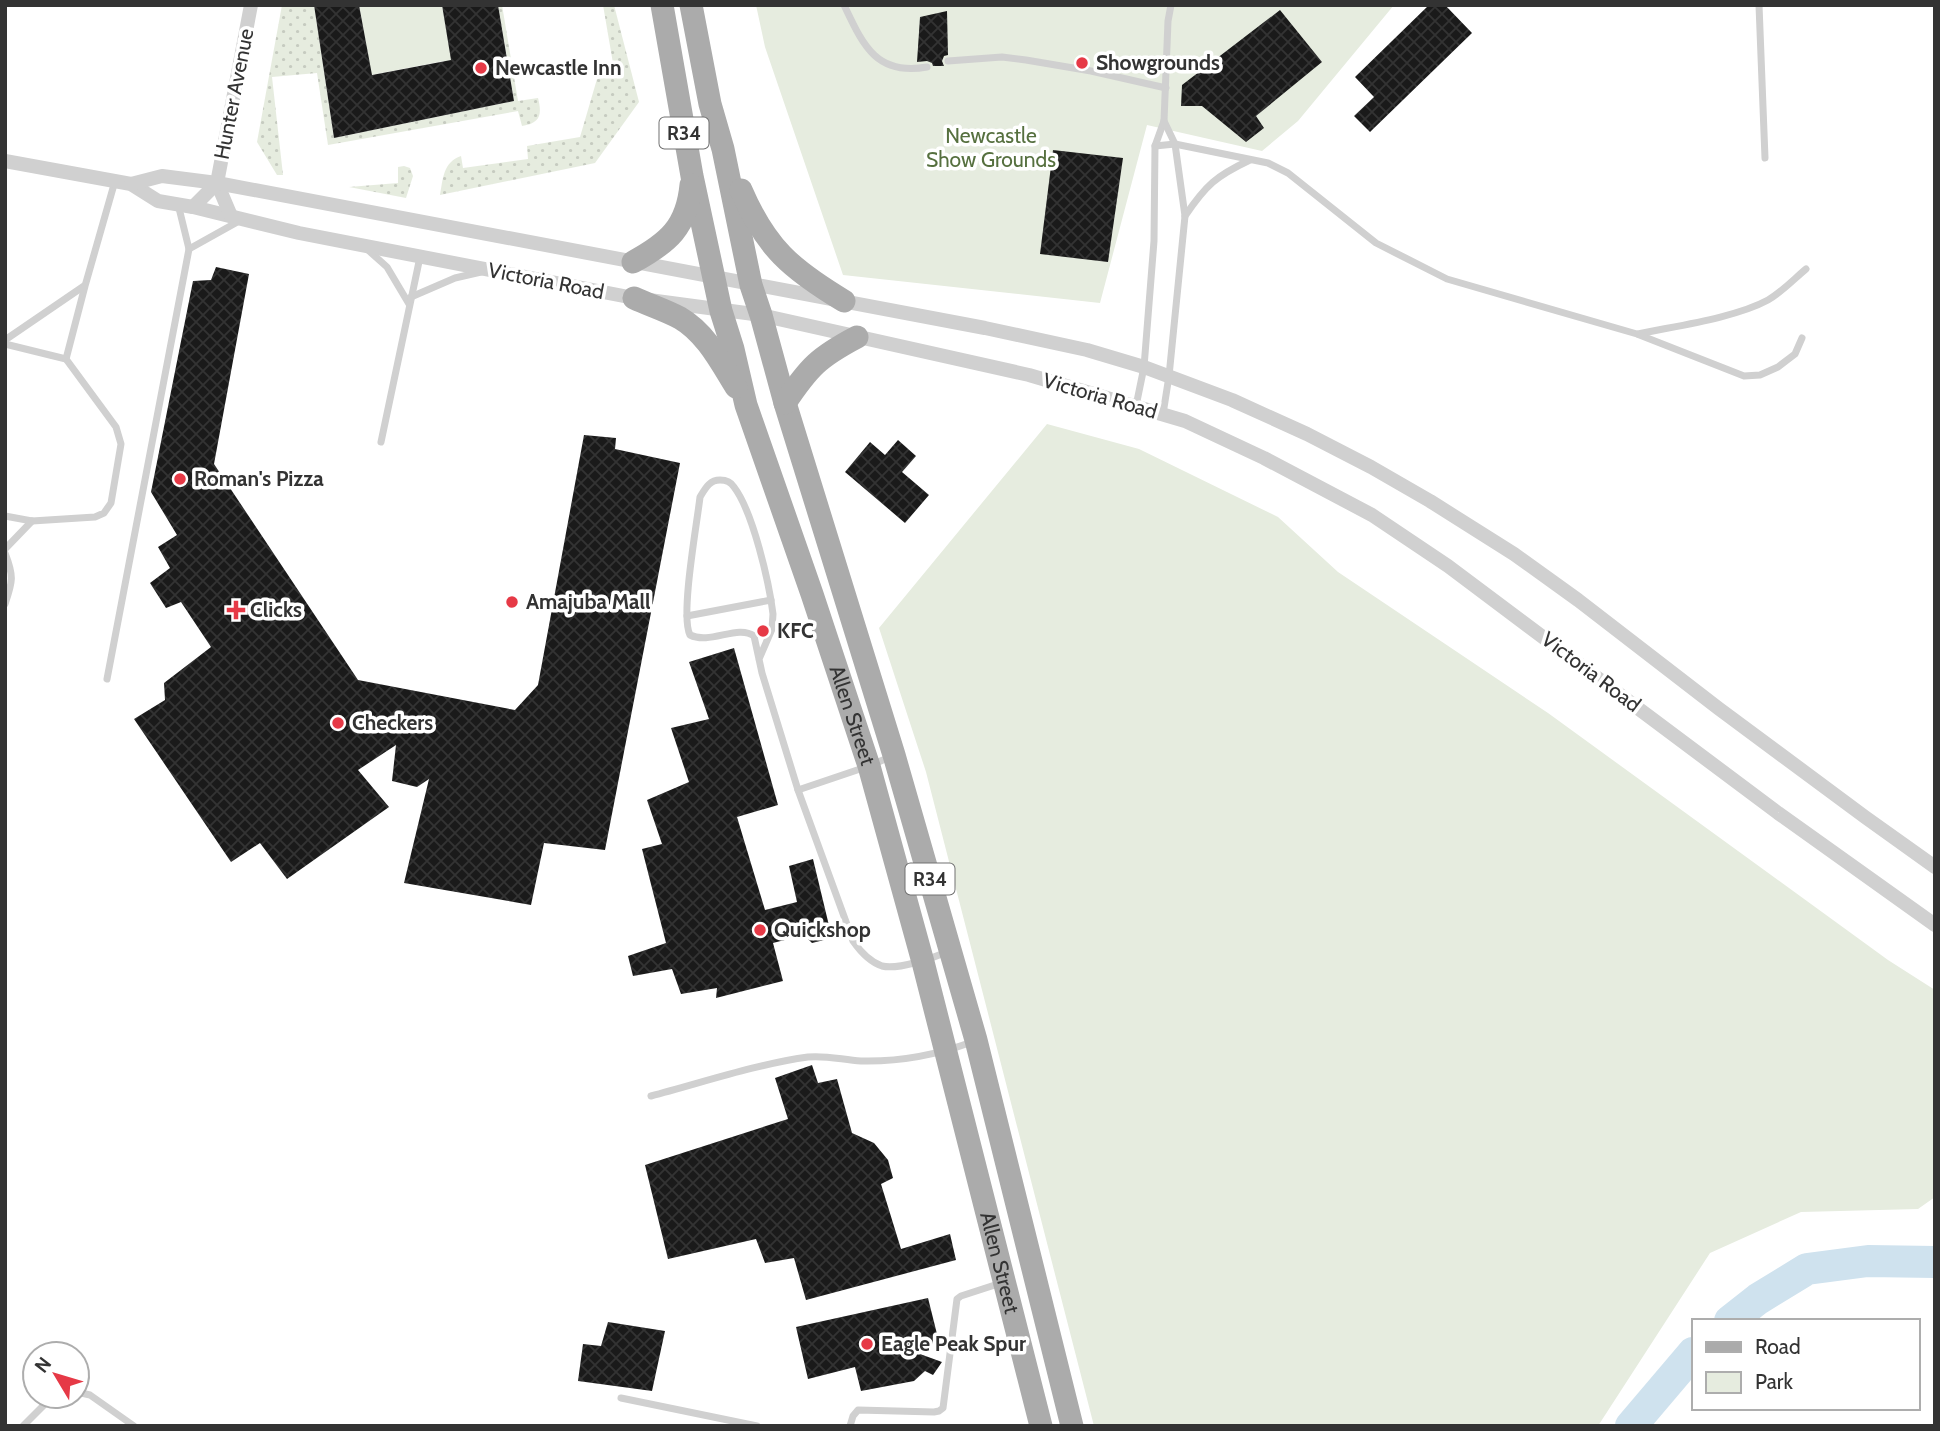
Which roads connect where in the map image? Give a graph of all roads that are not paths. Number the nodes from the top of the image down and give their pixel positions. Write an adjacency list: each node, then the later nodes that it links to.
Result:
1 (251, 5): 19 (street, Hunter Avenue)
2 (662, 5): 17 (main road, Allen Street / R34)
3 (691, 5): 13 (main road, Allen Street / R34)
4 (844, 5): 8 (lane)
5 (1171, 5): 9 (lane)
6 (1759, 5): 14 (lane)
7 (948, 61): 9 (lane)
8 (927, 67)
9 (1166, 88): 10 (lane)
10 (1164, 121): 11 (lane); 12 (lane)
11 (1175, 144): 12 (lane); 15 (lane); 23 (lane)
12 (1155, 146): 44 (lane)
13 (723, 149): 32 (main road, Allen Street / R34); 36 (main road)
14 (1765, 158)
15 (1251, 159): 23 (lane); 39 (lane)
16 (5, 161): 18 (street, Victoria Road)
17 (692, 176): 28 (main road); 31 (main road, Allen Street / R34)
18 (115, 181): 20 (street, Victoria Road); 33 (lane)
19 (217, 183): 20 (street, Victoria Road); 22 (street); 24 (street); 28 (street, Victoria Road)
20 (131, 184): 21 (street, Victoria Road)
21 (178, 204): 22 (street, Victoria Road); 26 (lane)
22 (193, 207): 24 (street, Victoria Road)
23 (1185, 216): 45 (lane)
24 (237, 218): 25 (street, Victoria Road); 26 (lane)
25 (363, 246): 27 (street, Victoria Road); 35 (lane)
26 (189, 249): 58 (lane)
27 (420, 257): 30 (street, Victoria Road); 35 (lane)
28 (633, 262): 31 (street, Victoria Road)
29 (1806, 269): 39 (lane)
30 (488, 270): 34 (street, Victoria Road); 35 (lane)
31 (713, 277): 32 (street, Victoria Road); 37 (main road, Allen Street / R34)
32 (751, 285): 36 (street, Victoria Road); 38 (main road, Allen Street / R34)
33 (85, 286): 42 (lane); 43 (lane)
34 (634, 298): 37 (street, Victoria Road); 47 (main road)
35 (411, 301): 50 (lane)
36 (844, 301): 44 (street, Victoria Road)
37 (721, 311): 38 (street, Victoria Road); 47 (main road, Allen Street / R34)
38 (761, 315): 40 (street, Victoria Road); 46 (main road, Allen Street / R34)
39 (1637, 334): 41 (lane)
40 (857, 337): 46 (main road); 48 (street, Victoria Road)
41 (1802, 338)
42 (5, 342): 43 (lane)
43 (66, 359): 52 (lane)
44 (1144, 367): 45 (street, Victoria Road); 48 (lane)
45 (1169, 376): 49 (lane); 62 (street, Victoria Road)
46 (785, 402): 59 (main road, Allen Street / R34)
47 (747, 405): 60 (main road, Allen Street / R34)
48 (1136, 406): 49 (street, Victoria Road)
49 (1163, 414): 63 (street, Victoria Road)
50 (381, 442)
51 (5, 516): 52 (lane)
52 (32, 521): 53 (lane)
53 (5, 551): 55 (lane)
54 (771, 600): 56 (lane); 56 (lane); 57 (lane)
55 (5, 604)
56 (687, 616): 57 (lane)
57 (759, 659): 61 (lane)
58 (107, 679)
59 (894, 755): 60 (lane); 64 (main road, Allen Street / R34)
60 (869, 766): 61 (lane); 65 (main road, Allen Street / R34)
61 (798, 790): 65 (lane)
62 (1935, 867)
63 (1935, 925)
64 (950, 950): 65 (lane); 66 (main road, Allen Street / R34)
65 (923, 962): 67 (main road, Allen Street / R34)
66 (976, 1040): 67 (lane); 69 (main road, Allen Street / R34)
67 (946, 1051): 68 (lane); 70 (main road, Allen Street / R34)
68 (651, 1096)
69 (1013, 1190): 70 (main road); 82 (main road, Allen Street / R34)
70 (984, 1198): 71 (main road, Allen Street / R34)
71 (1005, 1282): 74 (main road, Allen Street / R34); 79 (lane)
72 (91, 1396): 77 (lane)
73 (621, 1398): 78 (lane)
74 (1036, 1403): 80 (main road); 81 (main road, Allen Street / R34)
75 (39, 1410): 76 (lane)
76 (23, 1426)
77 (134, 1426)
78 (757, 1426)
79 (850, 1426)
80 (1022, 1426)
81 (1041, 1426)
82 (1072, 1426)

